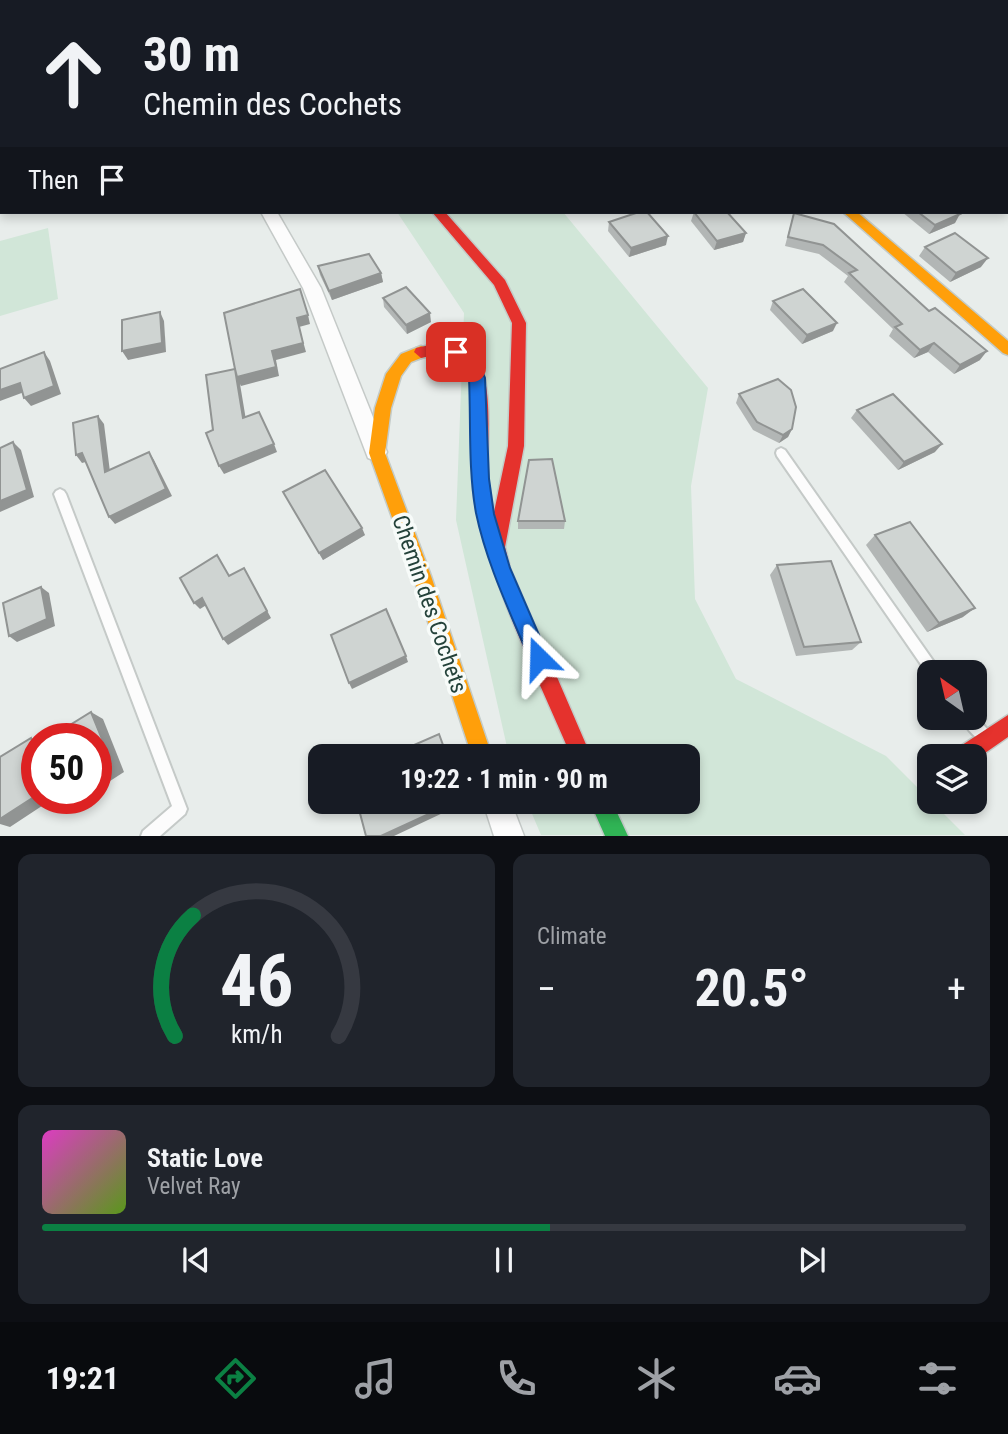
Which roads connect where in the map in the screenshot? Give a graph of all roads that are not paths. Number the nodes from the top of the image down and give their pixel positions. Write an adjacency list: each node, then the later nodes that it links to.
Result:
1 (475, 0): 2 (street)
2 (484, 0)
3 (270, 214): 7 (street, Chemin des Cochets)
4 (440, 214): 10 (street)
5 (851, 214): 6 (street)
6 (1008, 349)
7 (377, 453): 10 (street, Chemin des Cochets); 15 (street, Chemin des Cochets)
8 (781, 453): 11 (lane)
9 (60, 494): 20 (lane)
10 (496, 547): 16 (street)
11 (925, 660)
12 (1008, 725): 14 (street)
13 (978, 730): 14 (lane)
14 (986, 740): 17 (street)
15 (478, 744)
16 (576, 744)
17 (980, 744)
18 (501, 814): 21 (street)
19 (607, 814): 22 (street)
20 (148, 835)
21 (509, 835)
22 (617, 835)

